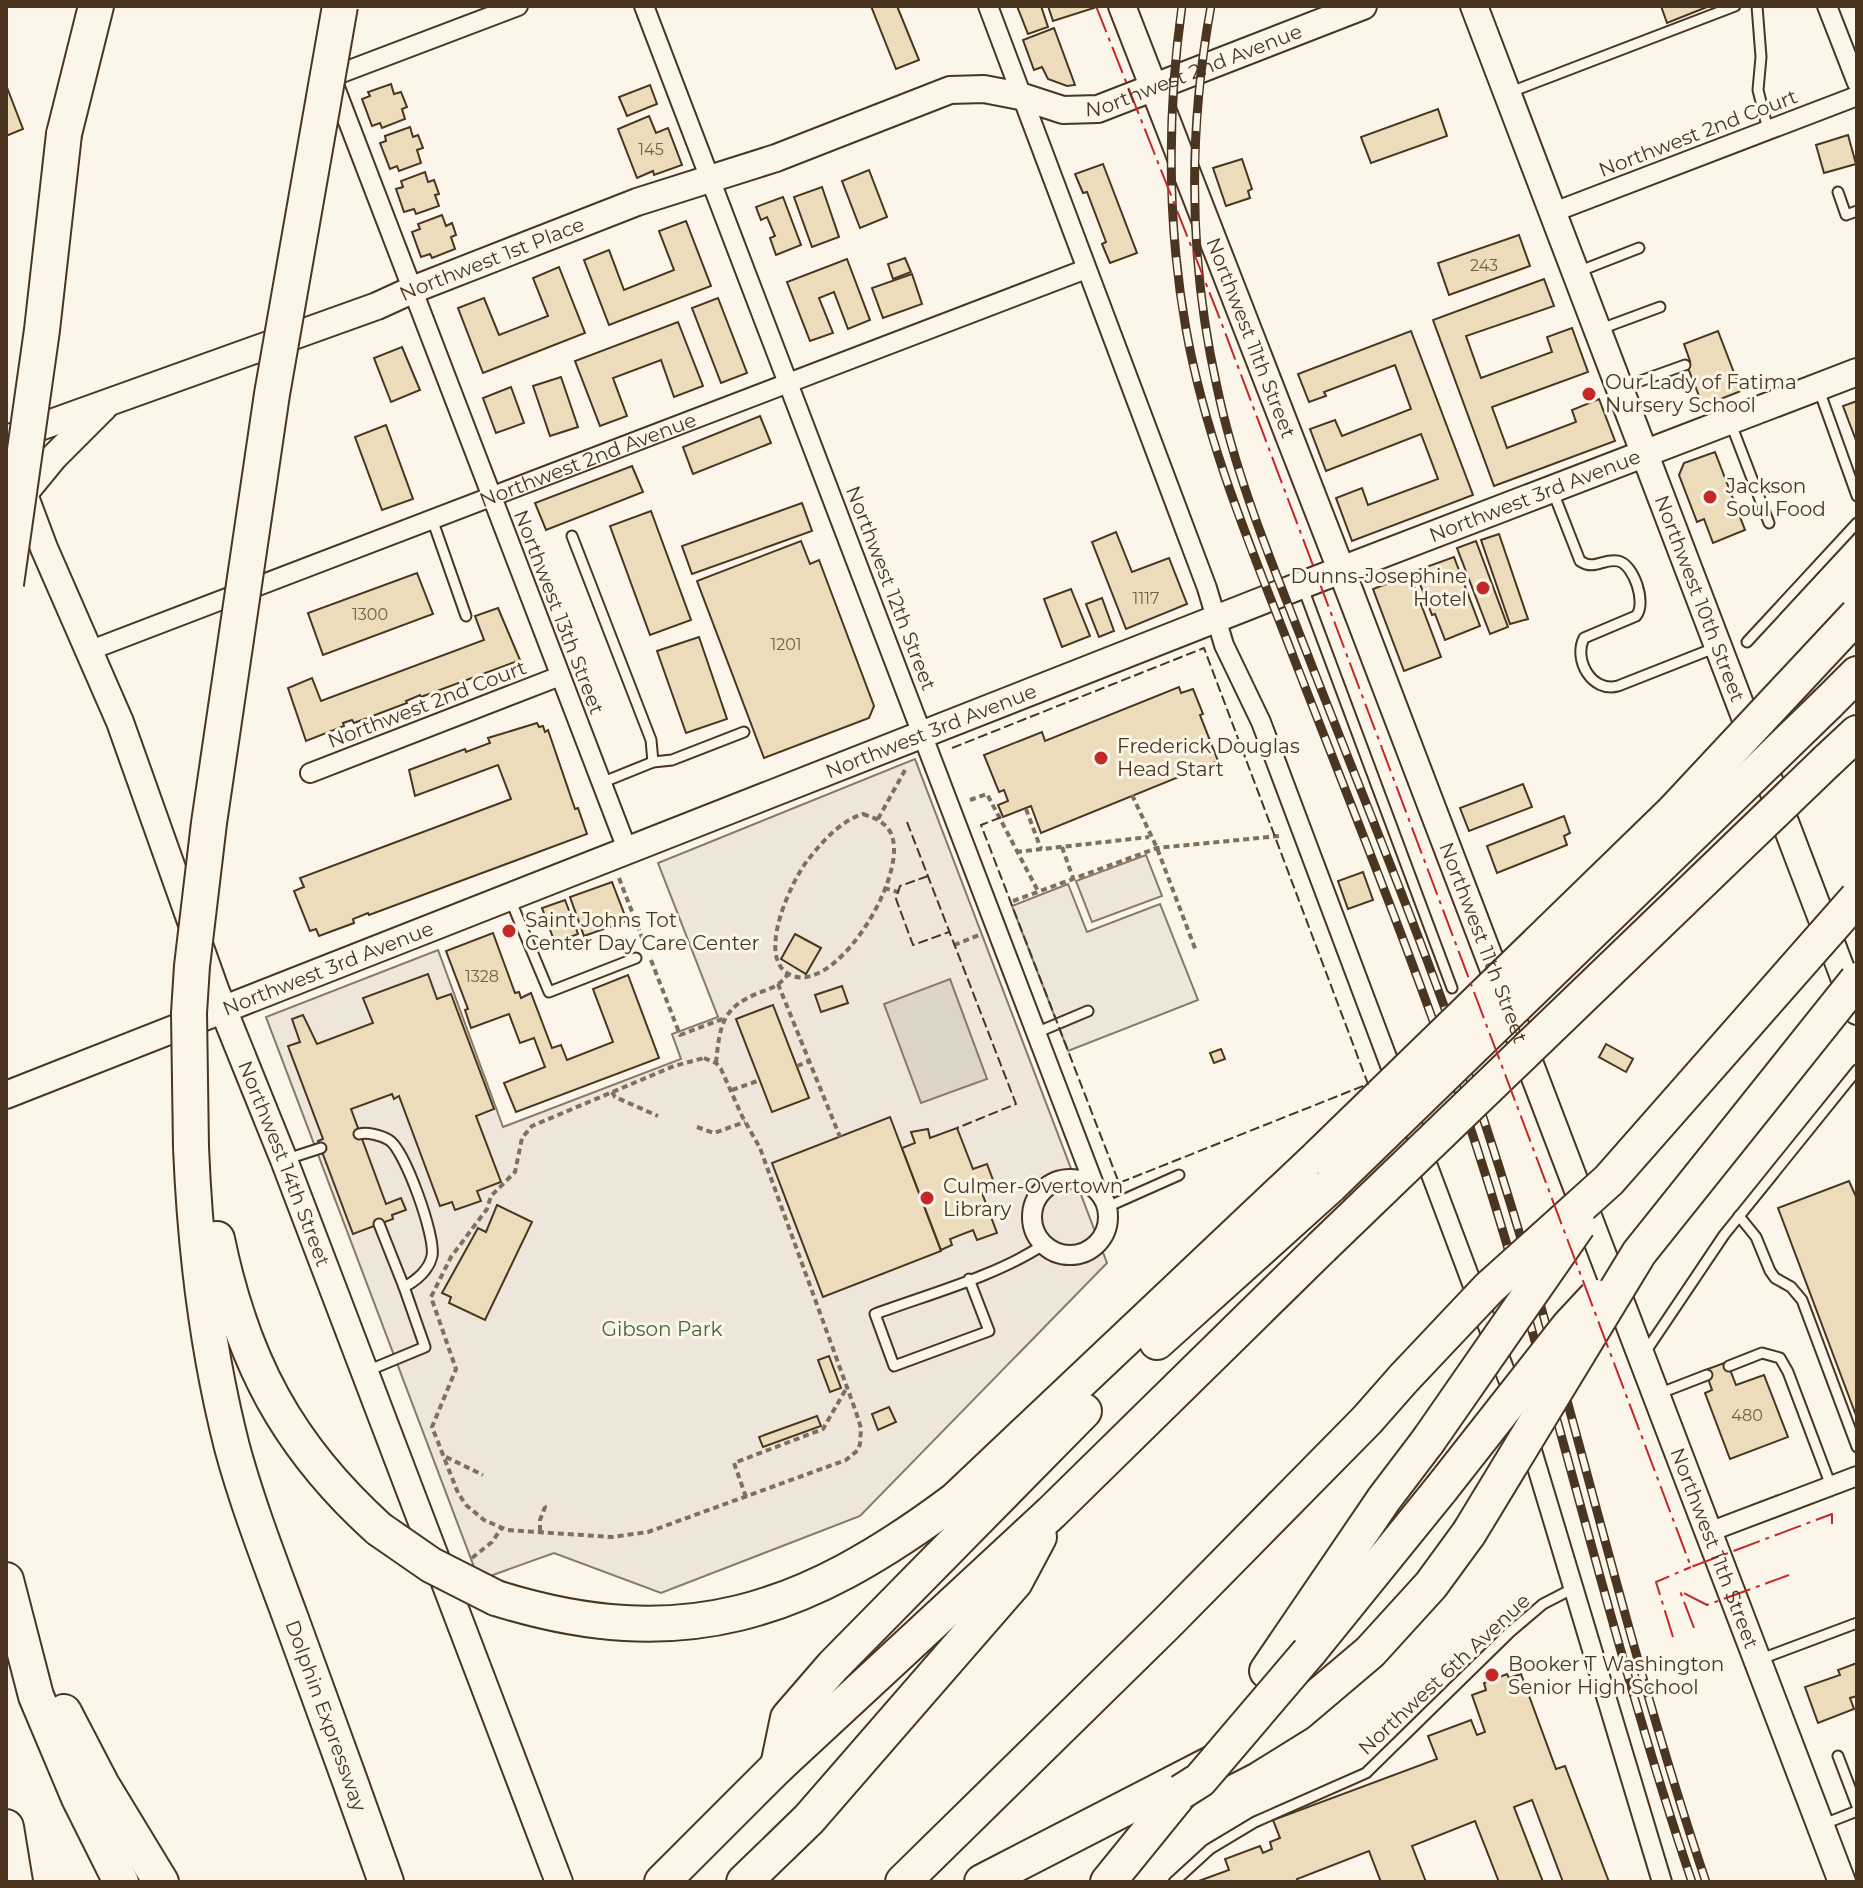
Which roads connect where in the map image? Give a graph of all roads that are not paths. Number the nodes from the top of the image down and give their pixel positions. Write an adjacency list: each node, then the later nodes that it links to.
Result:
1 (78, 6): 18 (highway)
2 (96, 6): 18 (highway)
3 (340, 6): 80 (highway, bridge)
4 (518, 6): 26 (street, Northwest 13th Street)
5 (644, 6): 19 (street, Northwest 12th Street)
6 (988, 6): 16 (street)
7 (1122, 6): 14 (street, Northwest 11th Street)
8 (1363, 6): 14 (street, Northwest 2nd Avenue)
9 (1474, 6): 15 (street, Northwest 10th Street)
10 (1735, 6): 15 (lane)
11 (1757, 6): 17 (lane)
12 (1827, 6): 13 (street)
13 (1856, 83): 17 (street, Northwest 2nd Court)
14 (1153, 88): 16 (street, Northwest 2nd Avenue); 50 (street, Northwest 11th Street)
15 (1508, 93): 22 (street, Northwest 10th Street)
16 (1020, 96): 19 (street, Northwest 1st Place); 24 (street)
17 (1768, 130): 22 (street, Northwest 2nd Court)
18 (64, 134): 51 (highway, bridge)
19 (710, 179): 26 (street, Northwest 1st Place); 31 (street, Northwest 12th Street)
20 (1838, 192): 21 (lane)
21 (1857, 211)
22 (1554, 212): 25 (street, Northwest 10th Street)
23 (1639, 248): 25 (lane)
24 (1086, 269): 31 (street, Northwest 2nd Avenue); 55 (street)
25 (1577, 272): 28 (street, Northwest 10th Street)
26 (412, 290): 34 (street, Northwest 1st Place); 42 (street, Northwest 13th Street)
27 (1660, 307): 28 (lane)
28 (1598, 330): 33 (street, Northwest 10th Street)
29 (1685, 365): 33 (lane)
30 (1857, 372): 32 (street, Northwest 3rd Avenue)
31 (789, 383): 42 (street, Northwest 2nd Avenue); 62 (street, Northwest 12th Street)
32 (1818, 387): 35 (street, Northwest 3rd Avenue); 41 (lane)
33 (1621, 388): 38 (street, Northwest 10th Street)
34 (107, 403): 36 (street); 40 (street, Northwest 1st Place)
35 (1730, 421): 38 (street, Northwest 3rd Avenue); 45 (lane)
36 (6, 439)
37 (6, 446): 40 (street, Northwest 14th Street)
38 (1645, 453): 39 (street, Northwest 3rd Avenue); 57 (street, Northwest 10th Street)
39 (1552, 488): 50 (street, Northwest 3rd Avenue); 57 (lane)
40 (25, 494): 43 (street, Northwest 1st Place); 48 (street, Northwest 14th Street)
41 (1857, 496)
42 (491, 497): 44 (street, Northwest 2nd Avenue); 60 (street, Northwest 13th Street)
43 (6, 513)
44 (432, 519): 54 (lane); 58 (street, Northwest 2nd Avenue)
45 (1769, 523)
46 (1857, 523): 56 (lane)
47 (572, 536): 64 (lane)
48 (44, 548): 49 (street); 58 (street, Northwest 14th Street)
49 (6, 553)
50 (1340, 570): 52 (street, Northwest 3rd Avenue); 94 (street, Northwest 11th Street)
51 (6, 584)
52 (1302, 585): 55 (street, Northwest 3rd Avenue); 72 (lane)
53 (1857, 615): 83 (highway, bridge)
54 (466, 616)
55 (1216, 618): 62 (street, Northwest 3rd Avenue); 106 (street)
56 (1747, 642)
57 (1717, 646): 75 (street, Northwest 10th Street)
58 (91, 650): 73 (street, Northwest 14th Street)
59 (1857, 674): 83 (highway, bridge)
60 (560, 676): 65 (street, Northwest 2nd Court); 66 (street, Northwest 13th Street)
61 (744, 732): 64 (lane)
62 (923, 733): 67 (street, Northwest 3rd Avenue); 76 (street, Northwest 12th Street)
63 (1857, 733): 102 (highway, bridge)
64 (653, 762): 66 (lane)
65 (310, 773)
66 (601, 783): 67 (street, Northwest 13th Street)
67 (627, 849): 68 (street, Northwest 3rd Avenue)
68 (509, 896): 70 (lane); 73 (street, Northwest 3rd Avenue)
69 (1857, 898): 85 (highway, bridge)
70 (636, 958)
71 (1857, 980): 91 (highway, bridge)
72 (1452, 988)
73 (224, 1008): 78 (street, Northwest 3rd Avenue); 82 (street, Northwest 14th Street)
74 (1088, 1011): 76 (lane)
75 (1857, 1011)
76 (1038, 1032): 86 (street, Northwest 12th Street)
77 (1857, 1070): 88 (lane)
78 (6, 1095)
79 (359, 1134): 93 (lane)
80 (191, 1147): 83 (highway, bridge); 104 (highway, Dolphin Expressway)
81 (321, 1148): 82 (lane)
82 (284, 1160): 96 (street, Northwest 14th Street)
83 (1324, 1171): 111 (highway)
84 (1179, 1175): 87 (lane)
85 (1609, 1180): 112 (highway, bridge); 124 (highway, bridge)
86 (1095, 1187): 87 (street, Northwest 12th Street); 90 (street)
87 (1107, 1207): 90 (street)
88 (1739, 1216): 94 (lane); 99 (lane)
89 (379, 1224): 93 (lane)
90 (1043, 1245): 92 (lane)
91 (1639, 1253): 112 (highway, bridge); 125 (highway, bridge)
92 (969, 1279): 92 (lane)
93 (404, 1287): 96 (lane)
94 (1642, 1356): 98 (street, Northwest 11th Street)
95 (1729, 1366): 101 (lane)
96 (364, 1372): 121 (street, Northwest 14th Street)
97 (1707, 1375): 98 (lane)
98 (1656, 1395): 103 (street, Northwest 11th Street)
99 (1857, 1447)
100 (1857, 1476): 101 (street)
101 (1831, 1486): 103 (street)
102 (1052, 1512): 111 (highway); 123 (highway)
103 (1709, 1532): 109 (street, Northwest 11th Street)
104 (265, 1550): 119 (highway); 120 (highway, Dolphin Expressway)
105 (6, 1580): 108 (highway)
106 (1574, 1588): 128 (lane, Northwest 6th Avenue); 129 (street)
107 (1857, 1623): 109 (lane)
108 (22, 1644): 117 (highway); 118 (highway)
109 (1758, 1661): 114 (street, Northwest 11th Street)
110 (1838, 1756): 113 (lane)
111 (772, 1772): 122 (highway)
112 (1171, 1804): 126 (highway); 127 (highway)
113 (1857, 1808): 114 (lane)
114 (1821, 1825): 130 (street, Northwest 11th Street)
115 (6, 1827): 116 (highway)
116 (15, 1882)
117 (121, 1882)
118 (161, 1882)
119 (365, 1882)
120 (386, 1882)
121 (559, 1882)
122 (662, 1882)
123 (744, 1882)
124 (903, 1882)
125 (982, 1882)
126 (1082, 1882)
127 (1108, 1882)
128 (1174, 1882)
129 (1662, 1882)
130 (1842, 1882)

